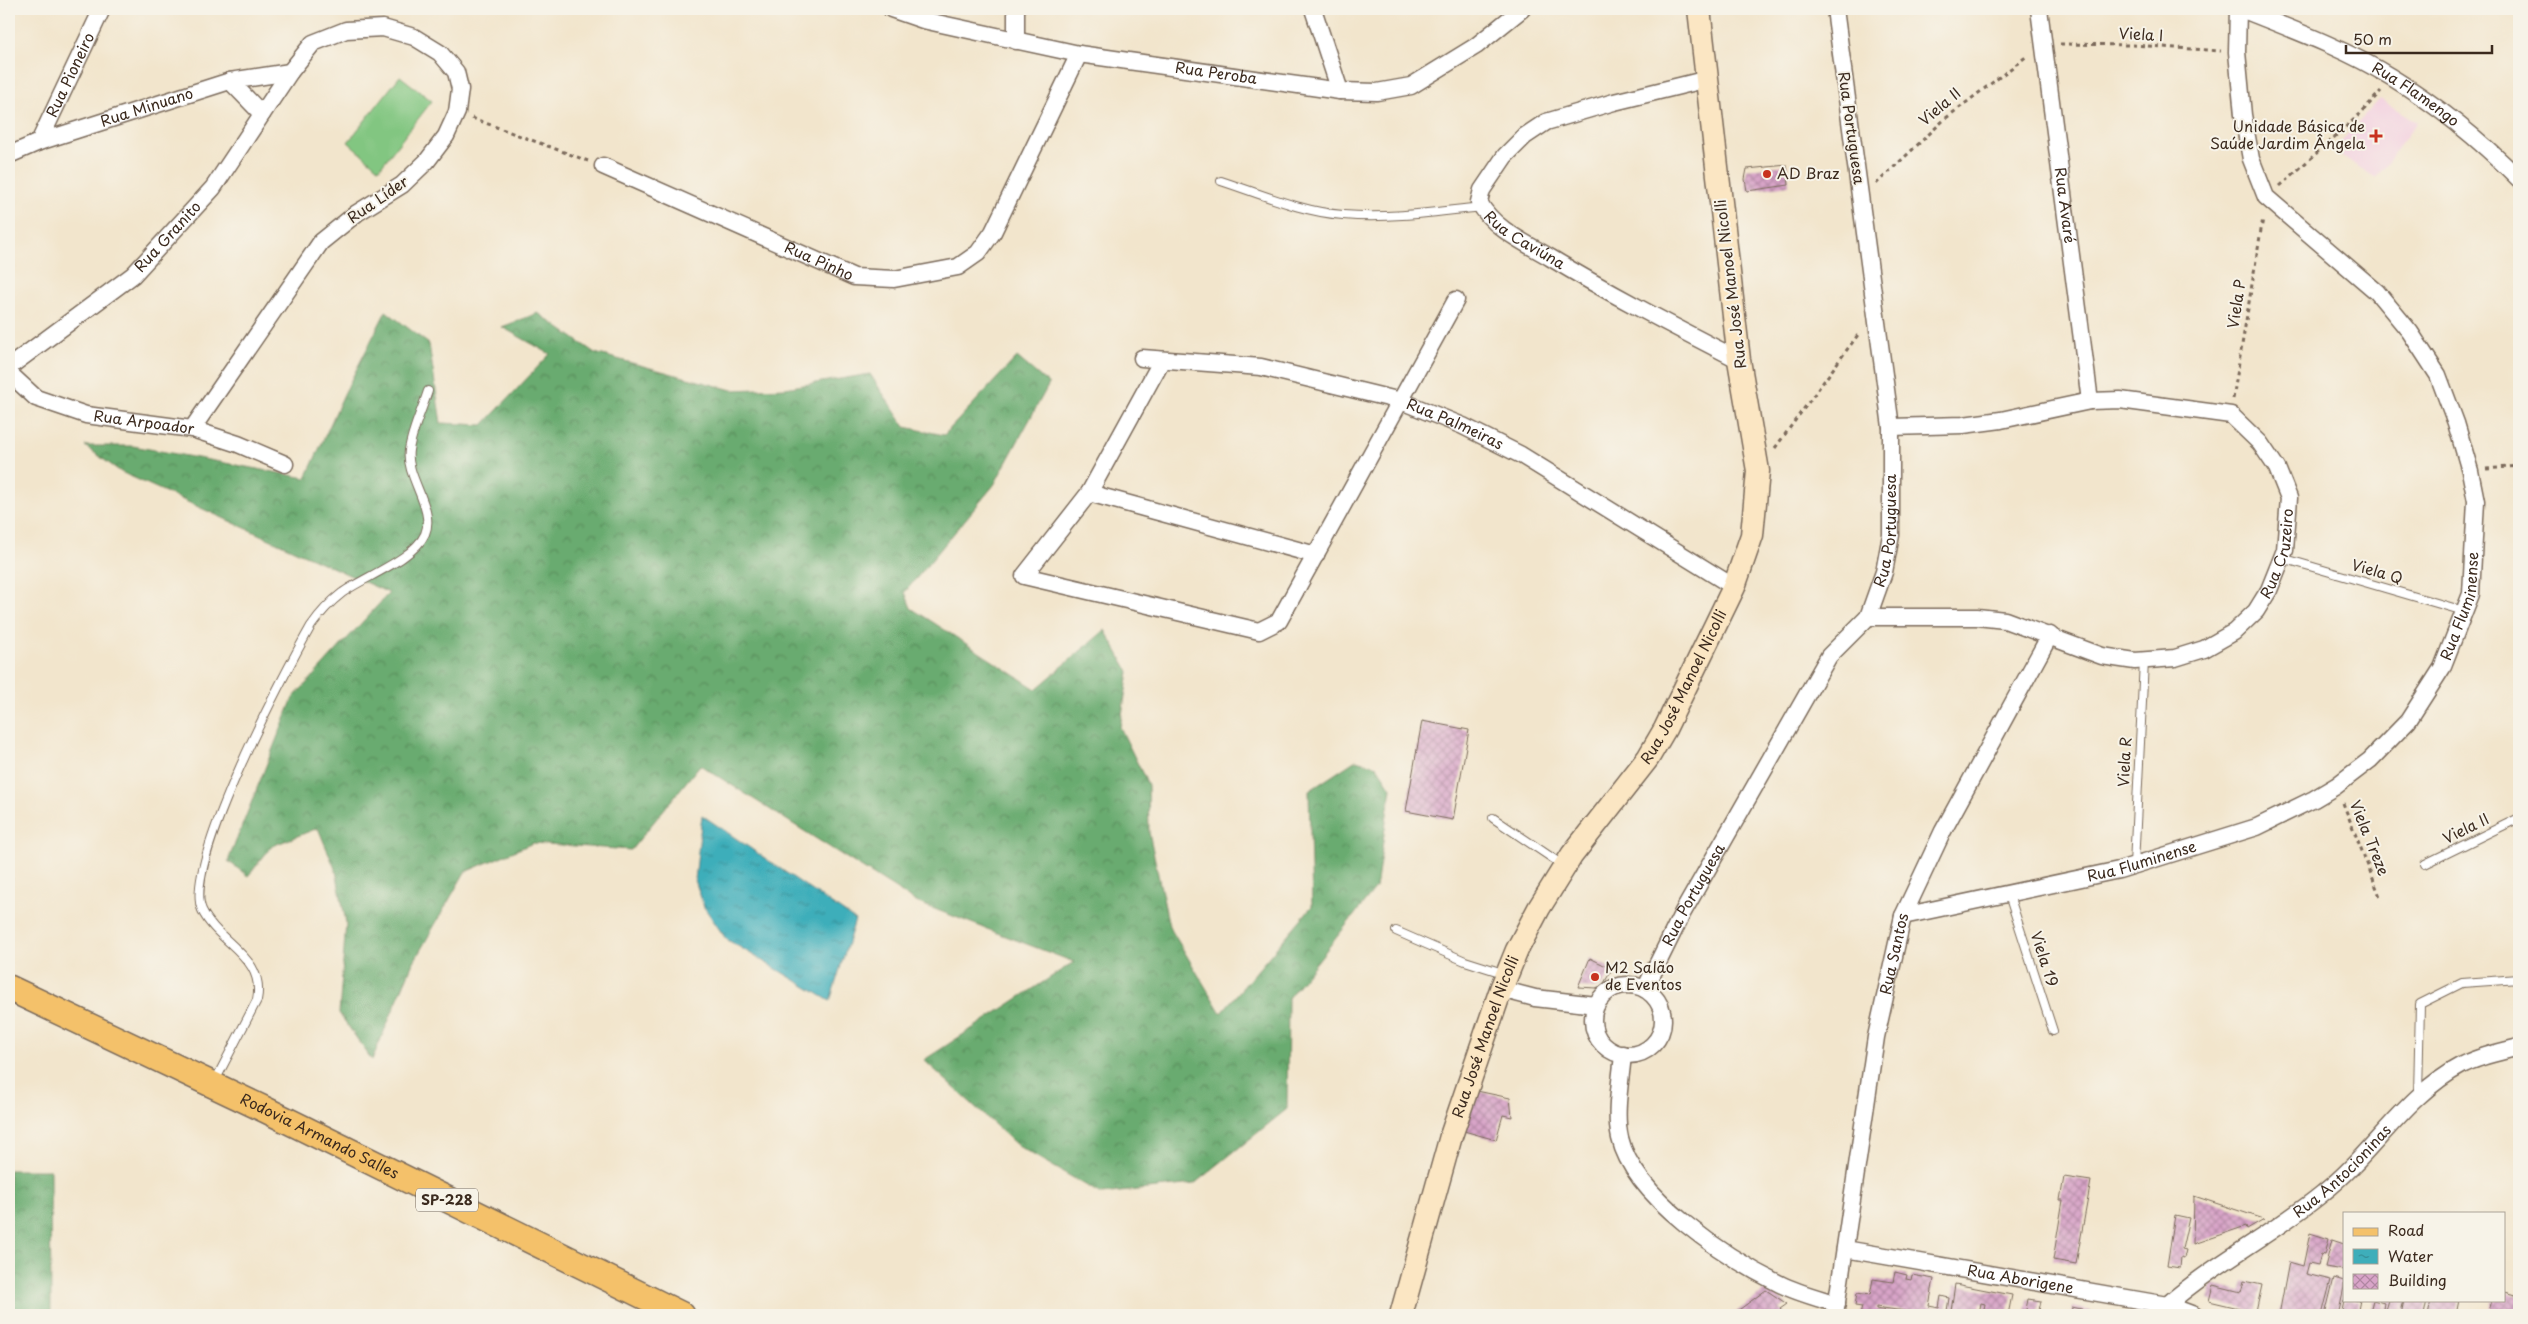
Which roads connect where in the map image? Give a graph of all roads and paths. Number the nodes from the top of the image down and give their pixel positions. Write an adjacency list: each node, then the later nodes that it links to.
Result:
1 (102, 9): 21 (street, Rua Pioneiro)
2 (891, 9): 10 (street, Rua Peroba)
3 (1016, 9): 10 (street)
4 (1312, 9): 18 (street)
5 (1522, 9): 18 (street, Rua Peroba)
6 (1699, 9): 16 (main road, Rua José Manoel Nicolli)
7 (1835, 9): 27 (street, Rua Portuguesa)
8 (2039, 9): 11 (street, Rua Avaré)
9 (2240, 9): 12 (street, Rua Fluminense); 15 (street, Rua Flamengo)
10 (1016, 41): 13 (street, Rua Peroba)
11 (2044, 44): 12 (path, Viela I); 27 (path, Viela II); 38 (street, Rua Avaré)
12 (2237, 52): 26 (street, Rua Fluminense)
13 (1079, 54): 18 (street, Rua Peroba); 23 (street, Rua Pinho)
14 (290, 72): 17 (street, Rua Minuano); 19 (street, Rua Líder); 20 (street, Rua Granito)
15 (2392, 77): 24 (street, Rua Flamengo); 26 (path)
16 (1708, 80): 28 (street, Rua Caviúna); 33 (main road, Rua José Manoel Nicolli)
17 (230, 81): 20 (street); 21 (street, Rua Minuano)
18 (1340, 90)
19 (457, 112): 23 (path); 41 (street, Rua Líder)
20 (262, 114): 34 (street, Rua Granito)
21 (39, 142): 22 (street, Rua Minuano)
22 (9, 155)
23 (603, 166)
24 (2519, 179)
25 (1221, 181): 28 (lane)
26 (2266, 197): 39 (path, Viela P); 45 (street, Rua Fluminense)
27 (1861, 199): 30 (street, Rua Portuguesa)
28 (1482, 207): 33 (street, Rua Caviúna)
29 (1456, 300): 37 (street)
30 (1876, 310): 40 (street, Rua Portuguesa); 44 (path)
31 (1142, 358): 32 (street, Rua Palmeiras)
32 (1162, 360): 37 (street, Rua Palmeiras); 46 (street)
33 (1739, 360): 44 (main road, Rua José Manoel Nicolli)
34 (9, 367)
35 (9, 373): 41 (street, Rua Arpoador)
36 (428, 391): 72 (lane)
37 (1401, 401): 47 (street); 49 (street, Rua Palmeiras)
38 (2090, 402): 39 (street); 40 (street)
39 (2230, 415): 48 (street, Rua Cruzeiro)
40 (1891, 427): 51 (street, Rua Portuguesa)
41 (192, 430): 42 (street, Rua Arpoador)
42 (285, 464)
43 (2519, 466): 45 (path)
44 (1758, 471): 49 (main road, Rua José Manoel Nicolli)
45 (2470, 471): 50 (street, Rua Fluminense)
46 (1089, 493): 47 (street); 47 (street)
47 (1316, 555)
48 (2282, 558): 50 (lane, Viela Q); 53 (street, Rua Cruzeiro)
49 (1734, 587): 59 (main road, Rua José Manoel Nicolli)
50 (2464, 612): 54 (street, Rua Fluminense)
51 (1868, 617): 52 (street, Rua Cruzeiro); 67 (street, Rua Portuguesa)
52 (2050, 635): 53 (street, Rua Cruzeiro); 62 (street, Rua Santos)
53 (2144, 661): 58 (lane, Viela R)
54 (2336, 786): 58 (street, Rua Fluminense); 61 (path, Viela Treze)
55 (1493, 818): 59 (lane)
56 (2519, 818): 57 (lane, Viela II)
57 (2425, 864)
58 (2134, 865): 60 (street, Rua Fluminense)
59 (1565, 866): 65 (main road, Rua José Manoel Nicolli)
60 (2009, 895): 62 (street, Rua Fluminense); 69 (lane, Viela 19)
61 (2381, 899)
62 (1903, 916): 74 (street, Rua Santos)
63 (1396, 931): 65 (lane)
64 (2519, 980): 73 (lane)
65 (1504, 982): 68 (street); 78 (main road, Rua José Manoel Nicolli)
66 (9, 988): 72 (main road, Rodovia Armando Salles / SP-228)
67 (1645, 989): 68 (street); 71 (street)
68 (1596, 1006): 71 (street)
69 (2053, 1031)
70 (2519, 1047): 73 (street, Rua Antocioninas)
71 (1623, 1054): 76 (street)
72 (213, 1085): 77 (main road, Rodovia Armando Salles / SP-228)
73 (2418, 1096): 75 (street, Rua Antocioninas)
74 (1844, 1249): 75 (street, Rua Aborigene); 76 (street, Rua Santos)
75 (2167, 1305): 79 (street, Rua Aborigene)
76 (1836, 1310)
77 (682, 1315)
78 (1401, 1315)
79 (2194, 1315)

